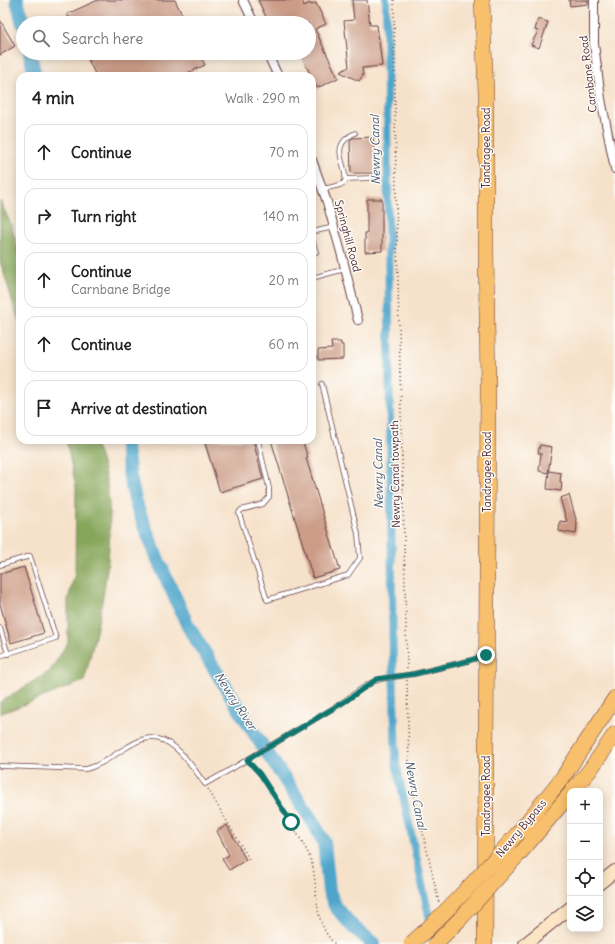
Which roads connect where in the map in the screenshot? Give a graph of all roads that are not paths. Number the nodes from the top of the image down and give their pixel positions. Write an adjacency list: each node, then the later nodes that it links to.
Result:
1 (243, 0): 4 (street)
2 (482, 0): 23 (highway, Tandragee Road)
3 (594, 0): 8 (street, Carnbane Road)
4 (251, 16)
5 (271, 60): 6 (street)
6 (276, 72)
7 (355, 134): 10 (lane)
8 (615, 169)
9 (371, 178): 10 (lane)
10 (346, 179): 12 (lane)
11 (316, 182): 12 (street, Springhill Road)
12 (323, 189): 13 (street, Springhill Road)
13 (334, 227): 14 (lane); 15 (street, Springhill Road)
14 (316, 231)
15 (345, 268): 16 (lane); 17 (street, Springhill Road)
16 (316, 277)
17 (358, 320)
18 (322, 384): 19 (lane)
19 (259, 444)
20 (0, 565): 22 (lane)
21 (0, 628): 22 (lane)
22 (8, 654): 24 (lane)
23 (486, 655): 27 (lane, bridge); 35 (highway, Tandragee Road)
24 (0, 656)
25 (615, 698): 33 (highway, Newry Bypass, bridge)
26 (615, 734): 28 (highway)
27 (0, 766)
28 (575, 788)
29 (567, 798): 34 (highway, Newry Bypass, bridge)
30 (615, 871): 31 (street)
31 (603, 881)
32 (567, 910): 36 (street)
33 (411, 944)
34 (435, 944)
35 (485, 944)
36 (525, 944)

